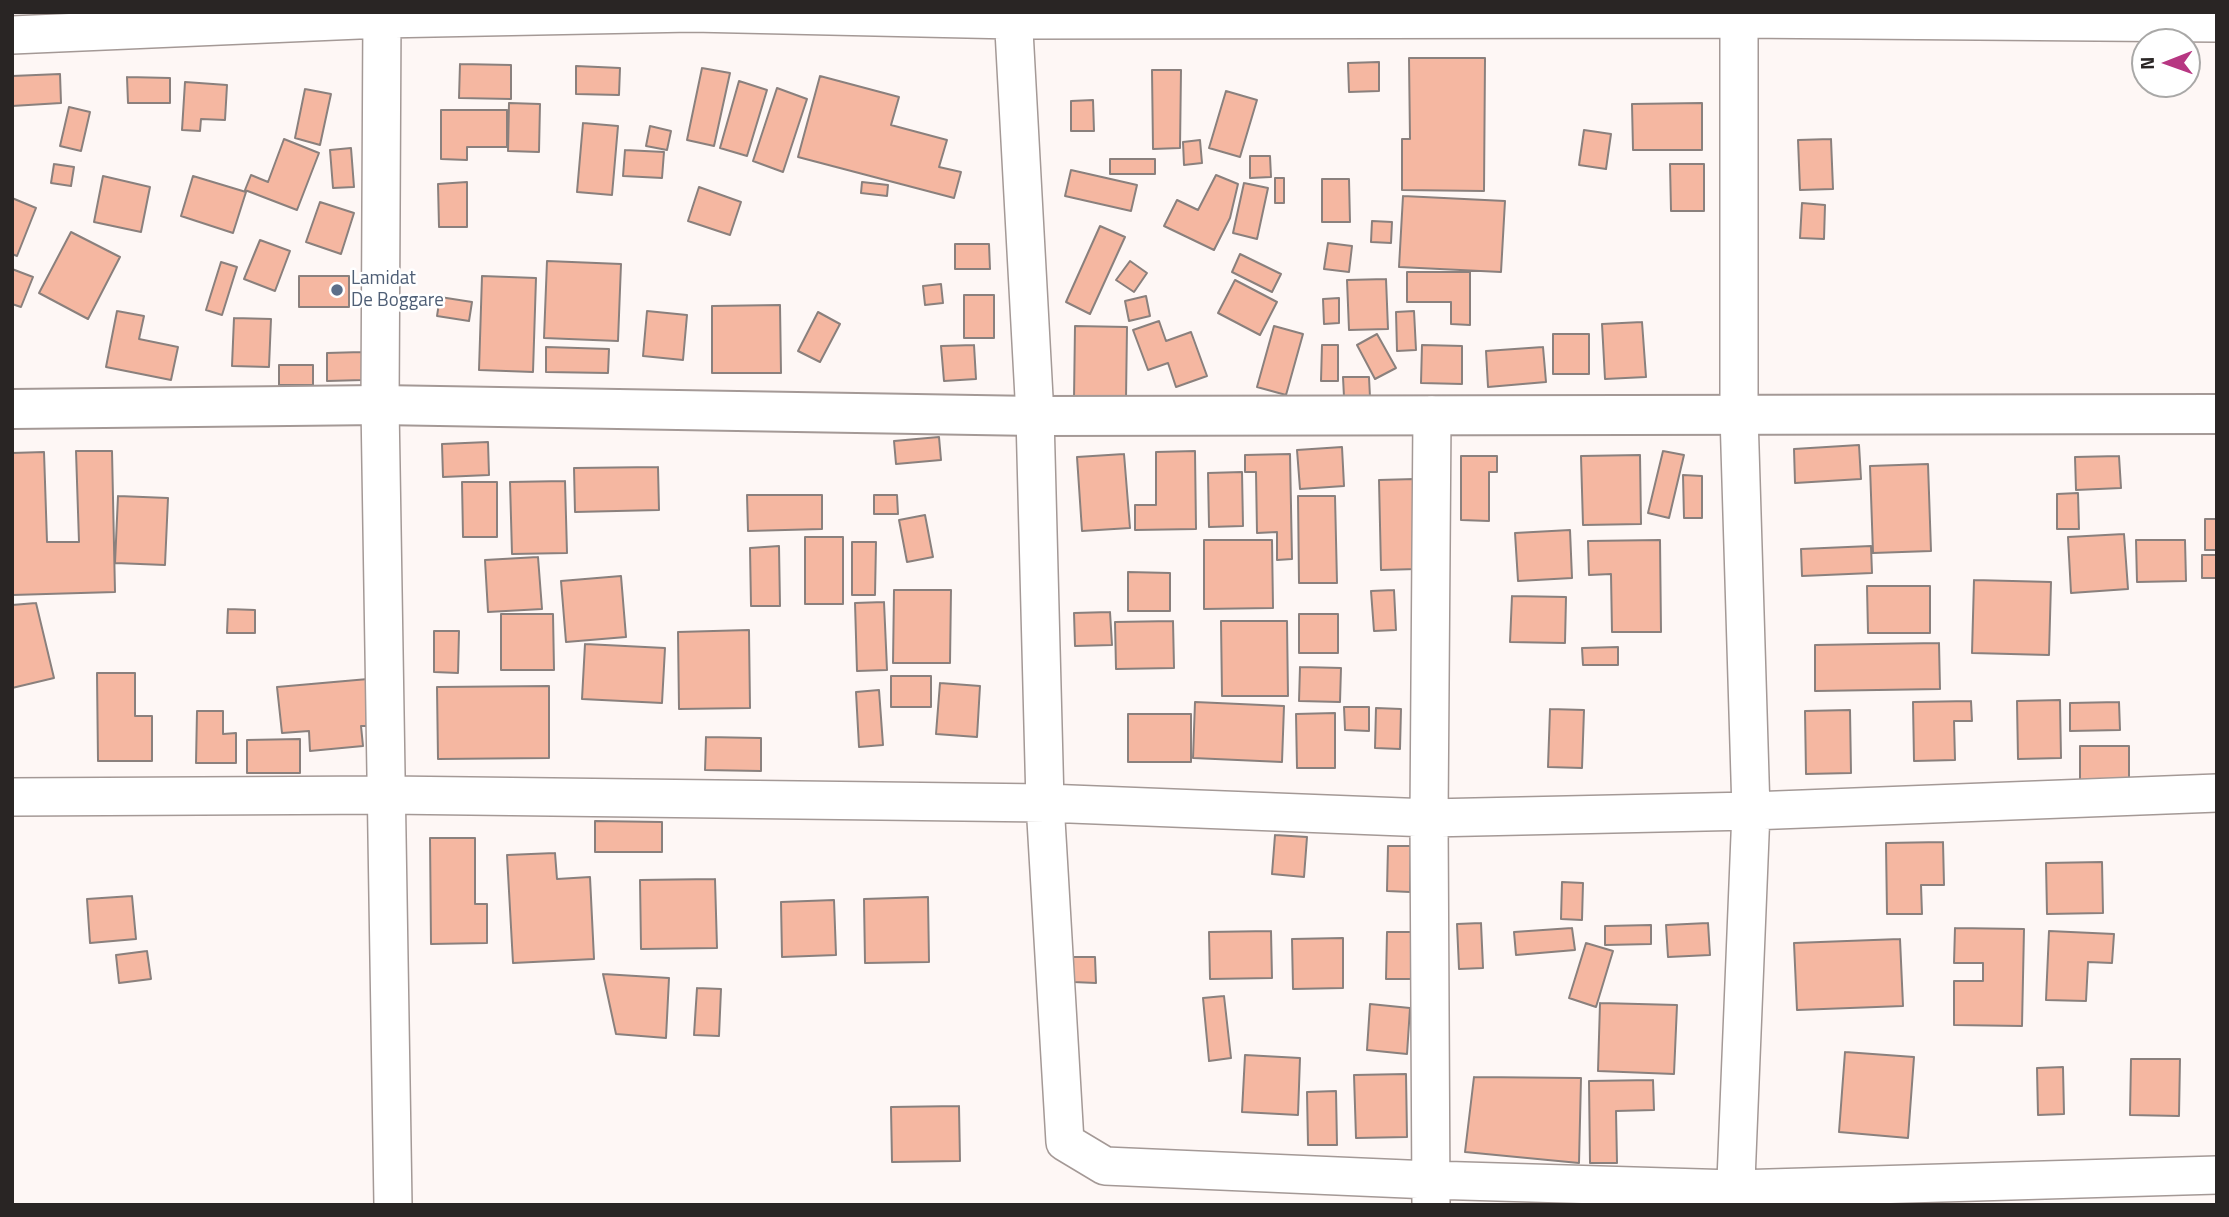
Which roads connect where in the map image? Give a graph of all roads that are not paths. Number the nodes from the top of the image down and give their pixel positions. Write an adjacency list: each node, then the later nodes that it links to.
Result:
1 (692, 13): 3 (street); 4 (street)
2 (1739, 15): 4 (street); 5 (street); 11 (street)
3 (382, 16): 6 (street); 7 (street)
4 (1013, 16): 12 (street)
5 (2217, 23)
6 (12, 35)
7 (380, 405): 8 (street); 12 (street); 14 (street)
8 (12, 409)
9 (2217, 414): 11 (street)
10 (1432, 415): 11 (street); 12 (street); 18 (street)
11 (1739, 415): 17 (street)
12 (1035, 416): 16 (street)
13 (2217, 793): 17 (street)
14 (388, 795): 15 (street); 16 (street); 23 (street)
15 (12, 797)
16 (1045, 803): 18 (street); 20 (street)
17 (1751, 811): 18 (street); 22 (street)
18 (1429, 818): 20 (street)
19 (2217, 1175): 21 (street)
20 (1431, 1192): 22 (street)
21 (2040, 1193): 22 (street)
22 (1735, 1197)
23 (393, 1205)

